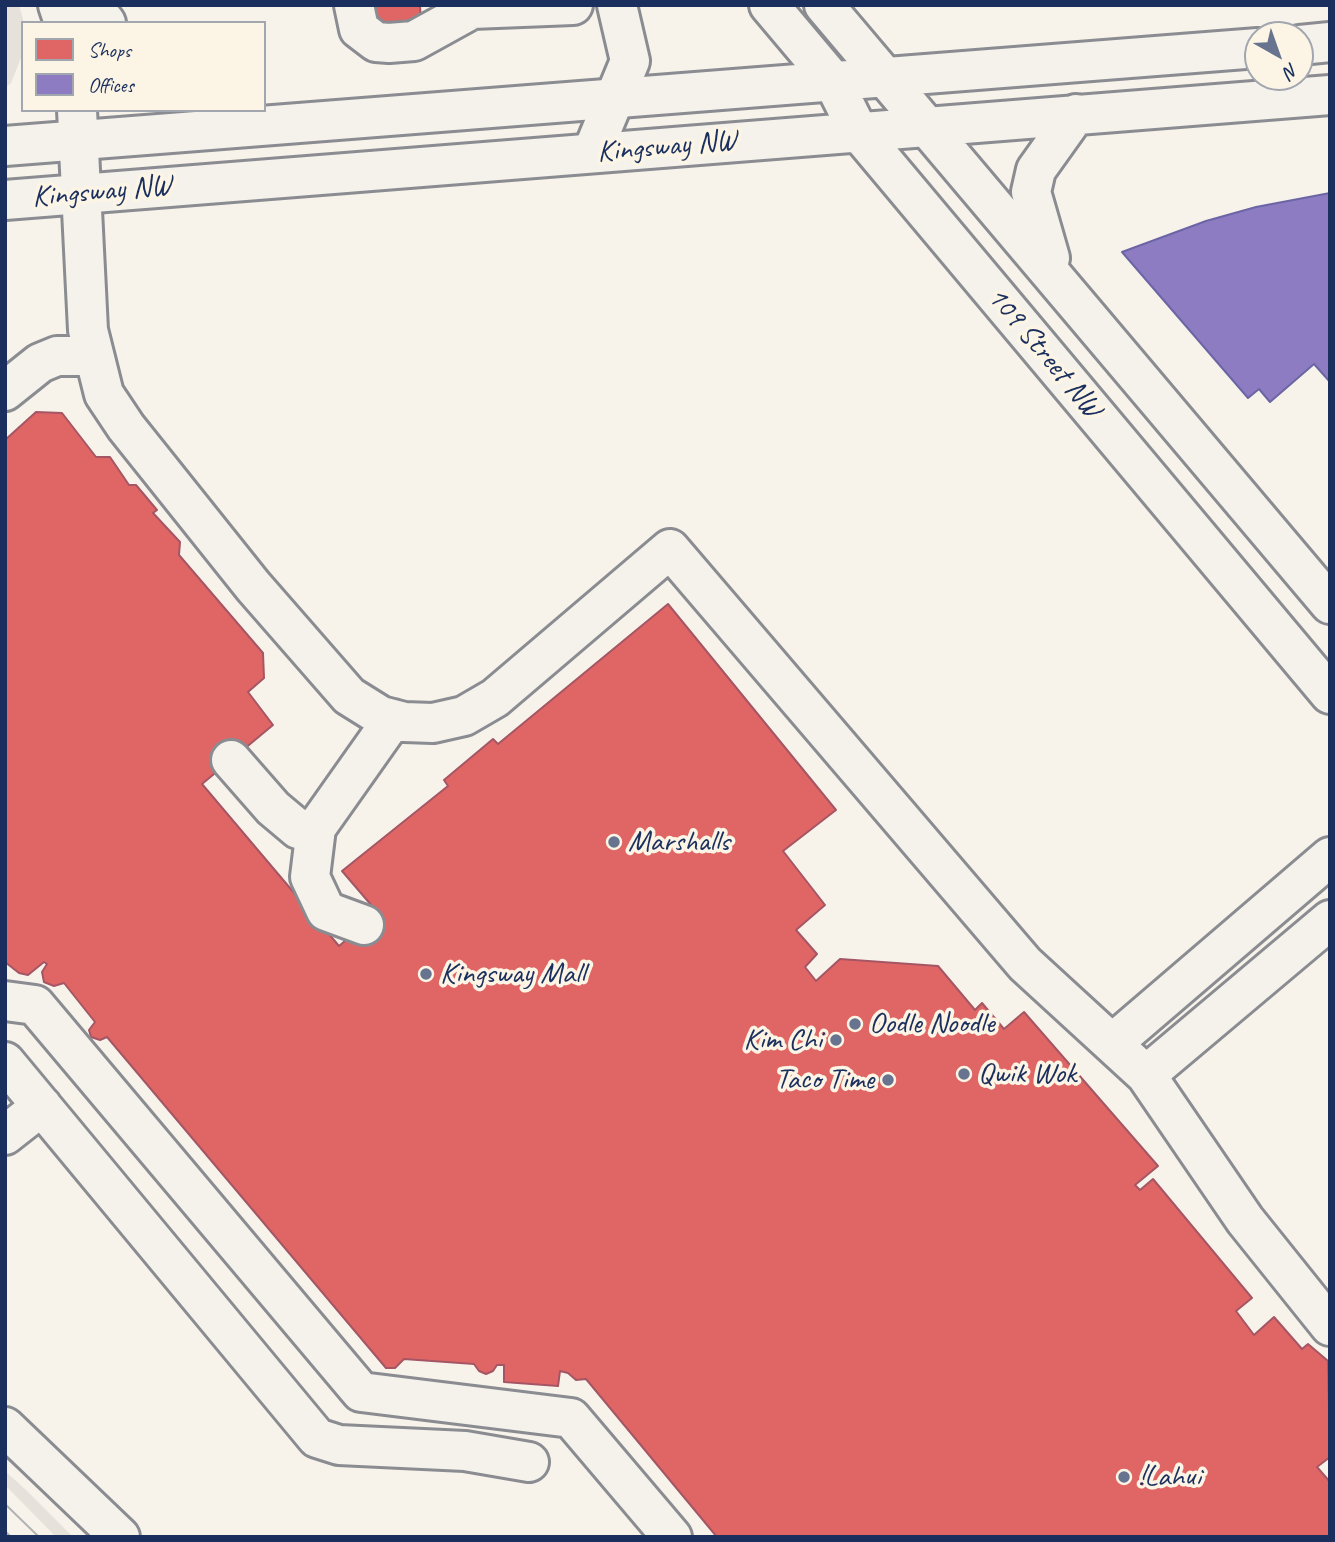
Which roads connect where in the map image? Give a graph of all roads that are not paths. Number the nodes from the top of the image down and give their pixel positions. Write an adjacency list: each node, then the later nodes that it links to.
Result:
1 (92, 5): 8 (main road)
2 (354, 5): 7 (main road)
3 (573, 5): 7 (main road)
4 (617, 5): 13 (main road)
5 (769, 5): 11 (main road, 109 Street NW)
6 (824, 5): 10 (main road, 109 Street NW)
7 (472, 7)
8 (104, 21)
9 (1244, 49): 10 (main road, Kingsway NW)
10 (885, 78): 11 (main road, Kingsway NW); 16 (main road, 109 Street NW)
11 (833, 81): 13 (main road, Kingsway NW); 19 (main road, 109 Street NW)
12 (1330, 95): 15 (main road, Kingsway NW)
13 (615, 99): 18 (main road, Kingsway NW); 21 (main road)
14 (210, 112): 18 (main road)
15 (1076, 114): 16 (main road, Kingsway NW); 24 (main road)
16 (928, 125): 19 (main road, Kingsway NW); 24 (main road, 109 Street NW)
17 (77, 126): 18 (main road, Kingsway NW); 20 (main road, Kingsway NW); 22 (main road)
18 (254, 127)
19 (858, 131): 21 (main road, Kingsway NW); 28 (main road, 109 Street NW)
20 (5, 146)
21 (592, 153): 22 (main road, Kingsway NW)
22 (81, 194): 23 (main road, Kingsway NW); 25 (main road)
23 (5, 200)
24 (1058, 279): 27 (main road, 109 Street NW)
25 (93, 356): 26 (main road); 29 (main road)
26 (5, 391)
27 (1330, 604)
28 (1330, 694)
29 (393, 719): 31 (main road); 36 (main road)
30 (231, 760): 31 (main road)
31 (316, 828): 34 (main road)
32 (1330, 857): 36 (main road)
33 (1330, 920): 37 (main road)
34 (364, 925)
35 (5, 1001): 44 (main road)
36 (1113, 1043): 37 (main road)
37 (1146, 1075): 40 (main road)
38 (19, 1087): 39 (main road); 42 (main road)
39 (5, 1135)
40 (1330, 1326)
41 (5, 1427): 43 (main road)
42 (529, 1462)
43 (120, 1537)
44 (671, 1537)

